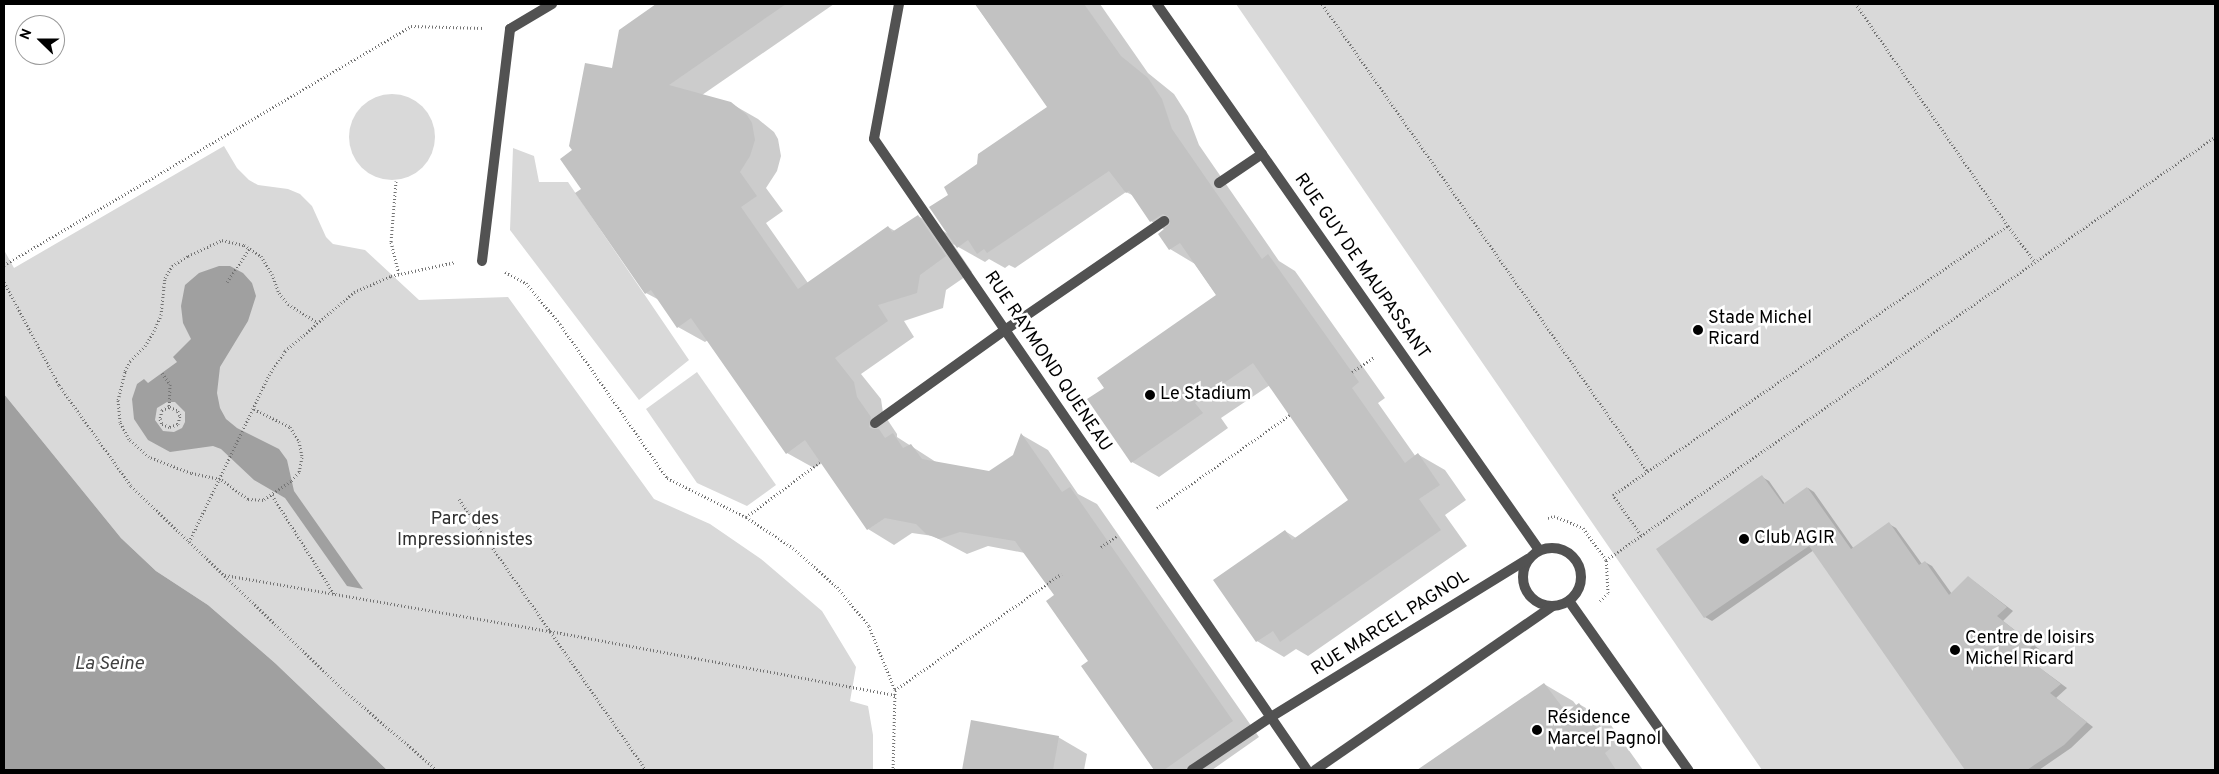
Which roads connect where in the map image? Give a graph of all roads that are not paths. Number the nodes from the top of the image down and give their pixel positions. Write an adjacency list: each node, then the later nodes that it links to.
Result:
1 (552, 4): 7 (street)
2 (898, 4): 8 (street, RUE RAYMOND QUENEAU)
3 (1156, 4): 4 (street, RUE GUY DE MAUPASSANT)
4 (1262, 154): 5 (street); 10 (street, RUE GUY DE MAUPASSANT)
5 (1219, 183)
6 (1164, 221): 8 (street)
7 (482, 260)
8 (1005, 330): 9 (street); 14 (street, RUE RAYMOND QUENEAU)
9 (875, 423)
10 (1539, 550): 11 (street); 12 (street)
11 (1528, 559): 13 (street); 14 (street, RUE MARCEL PAGNOL)
12 (1569, 601): 13 (street); 18 (street)
13 (1553, 606): 17 (street)
14 (1271, 716): 15 (street); 16 (street, RUE RAYMOND QUENEAU)
15 (1192, 770)
16 (1307, 770)
17 (1315, 770)
18 (1688, 770)

